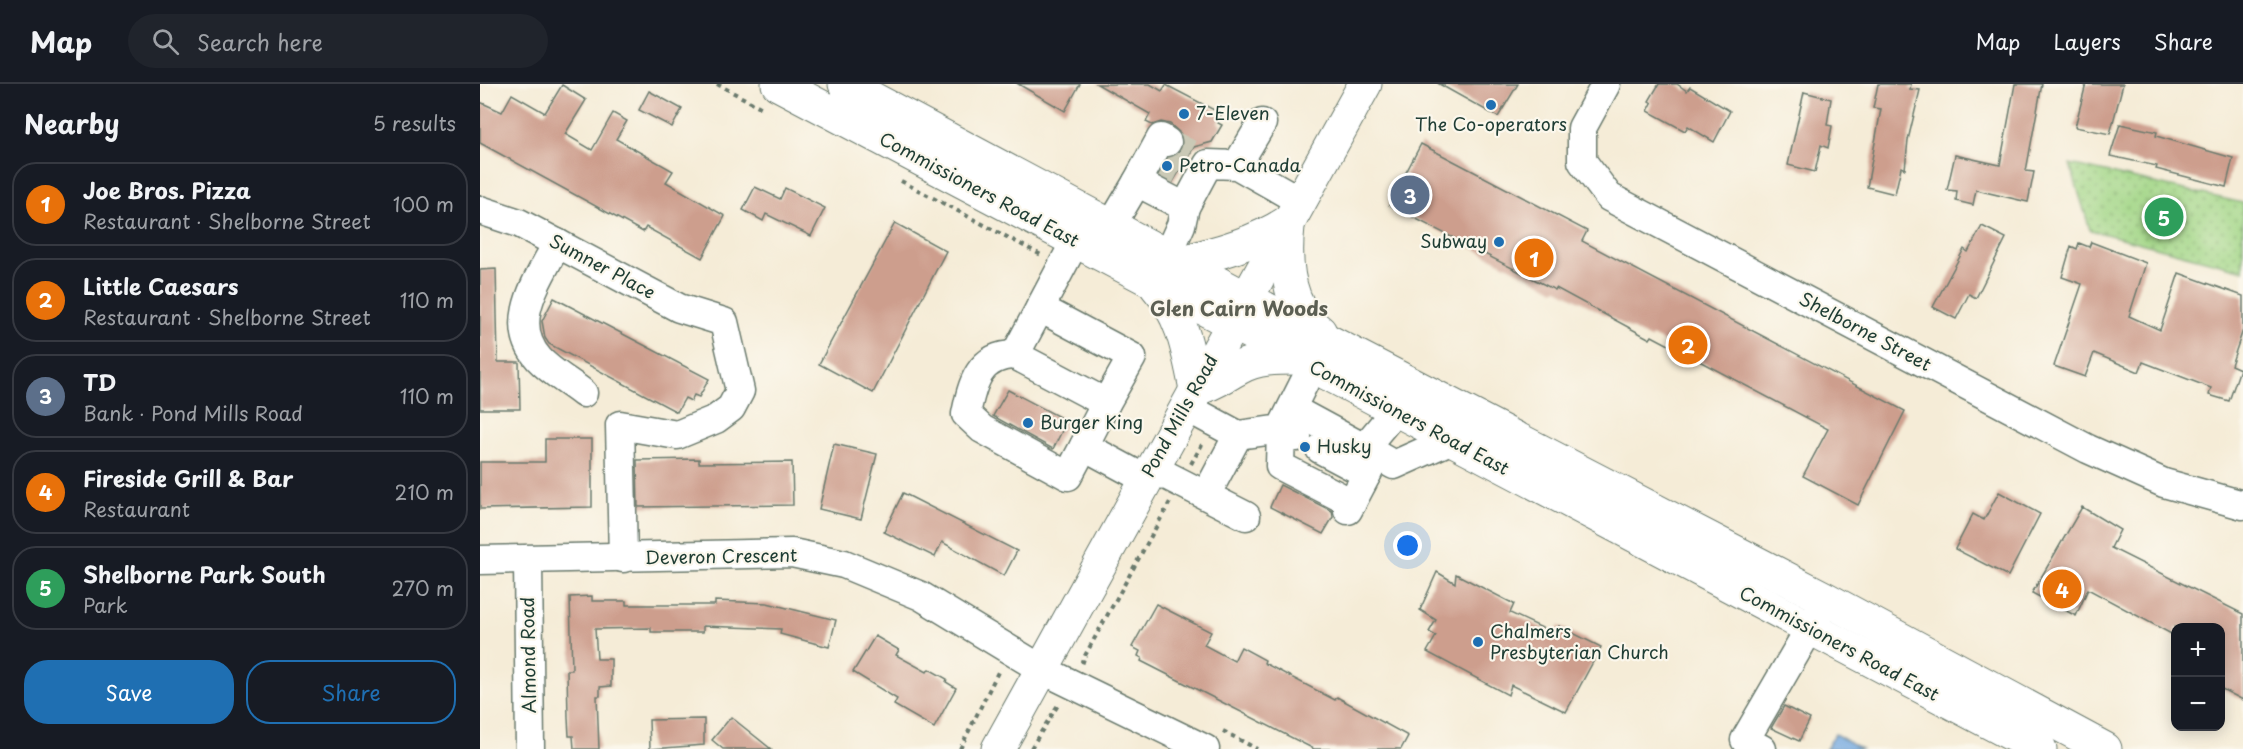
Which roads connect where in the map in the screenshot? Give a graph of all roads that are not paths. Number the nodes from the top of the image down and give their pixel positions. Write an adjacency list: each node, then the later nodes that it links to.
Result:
1 (778, 84): 11 (main road, Commissioners Road East)
2 (845, 84): 10 (main road, Commissioners Road East)
3 (1365, 84): 9 (main road, Pond Mills Road)
4 (1606, 84): 30 (street, Shelborne Street)
5 (1262, 123): 6 (street)
6 (1237, 165): 7 (street); 9 (street)
7 (1173, 171): 10 (street); 13 (street)
8 (480, 210): 12 (street, Sumner Place)
9 (1294, 211): 13 (main road); 15 (main road, Pond Mills Road); 16 (main road)
10 (1111, 226): 13 (main road, Commissioners Road East)
11 (1076, 240): 13 (main road, Commissioners Road East); 14 (street)
12 (558, 243): 19 (street); 32 (street, Sumner Place)
13 (1166, 265): 15 (main road, Commissioners Road East); 20 (main road)
14 (1040, 308): 17 (street); 21 (street)
15 (1239, 311): 16 (main road, Commissioners Road East); 18 (main road, Commissioners Road East); 20 (main road, Pond Mills Road)
16 (1336, 345): 35 (main road, Commissioners Road East)
17 (1015, 355): 21 (street); 26 (street)
18 (1304, 362): 20 (main road); 22 (main road, Commissioners Road East); 24 (street)
19 (583, 393)
20 (1191, 398): 23 (street); 28 (main road, Pond Mills Road)
21 (1106, 404): 26 (street)
22 (1395, 411): 25 (main road, Commissioners Road East); 27 (street)
23 (1226, 429): 24 (street); 29 (street)
24 (1298, 431): 27 (street); 27 (street); 27 (street)
25 (1450, 440): 27 (street); 36 (main road, Commissioners Road East)
26 (1084, 446): 28 (street)
27 (1369, 459)
28 (1148, 474): 29 (street); 37 (main road, Pond Mills Road)
29 (1206, 495): 31 (street)
30 (2243, 505)
31 (1246, 516)
32 (623, 558): 34 (street, Deveron Crescent); 37 (street, Deveron Crescent)
33 (480, 560): 34 (street, Deveron Crescent)
34 (528, 561): 39 (street, Almond Road)
35 (1826, 599): 36 (street); 43 (main road, Commissioners Road East)
36 (1811, 628): 41 (street); 42 (main road, Commissioners Road East)
37 (1042, 669): 38 (street, Deveron Crescent); 40 (main road, Pond Mills Road)
38 (1211, 738)
39 (530, 749)
40 (998, 749)
41 (1762, 749)
42 (2040, 749)
43 (2105, 749)

